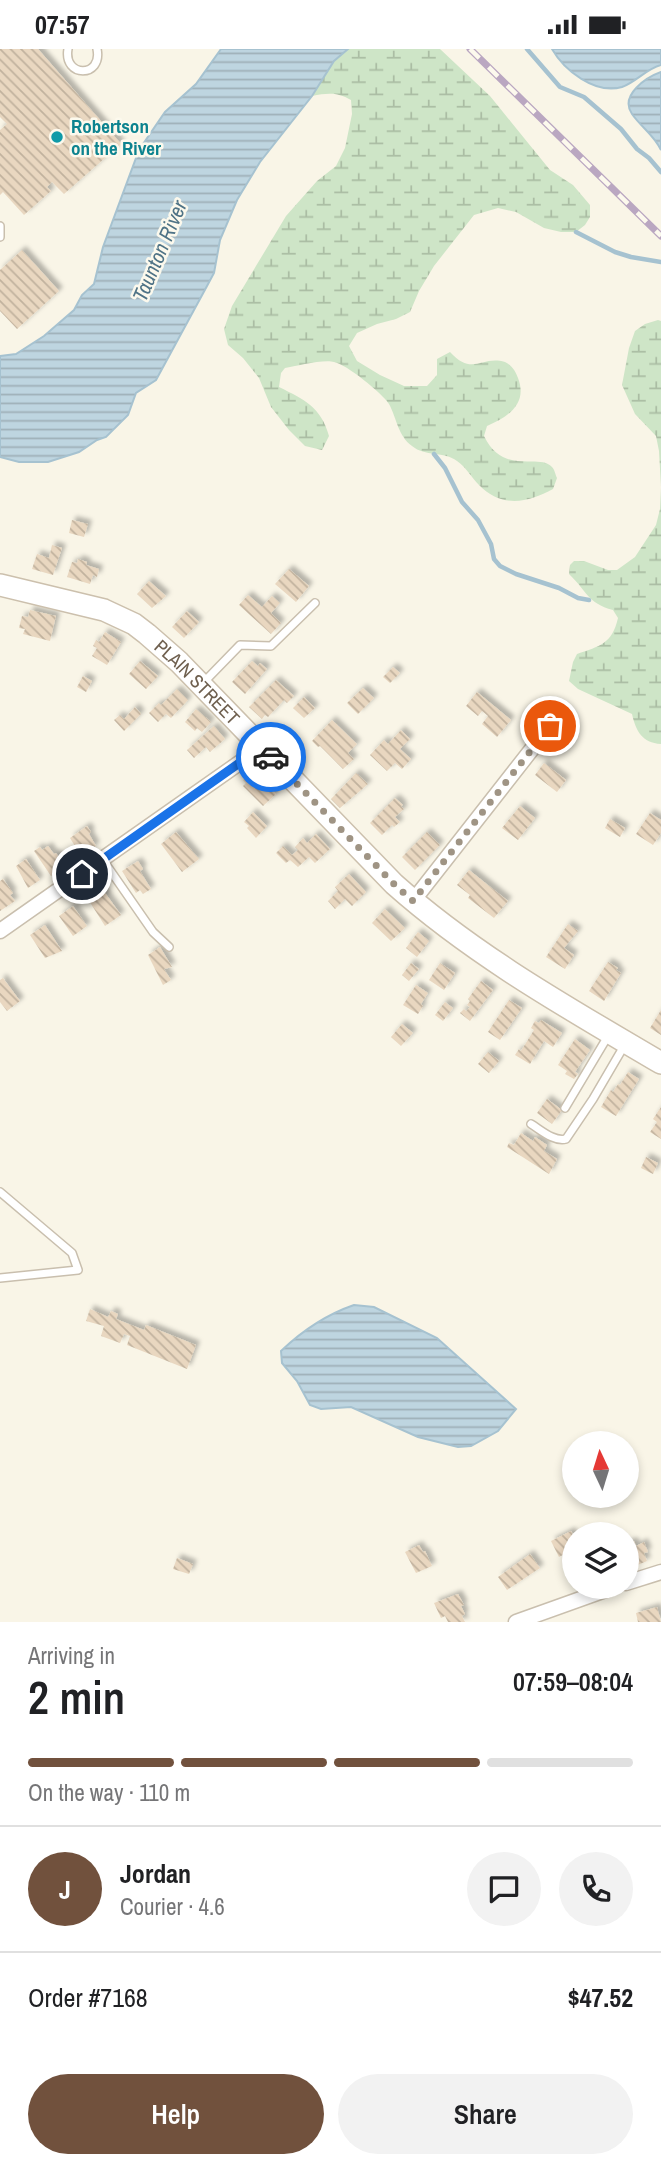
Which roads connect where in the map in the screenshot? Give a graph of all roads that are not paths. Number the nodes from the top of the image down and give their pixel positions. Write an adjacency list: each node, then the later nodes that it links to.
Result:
1 (68, 49): 2 (lane)
2 (97, 49)
3 (0, 226): 4 (lane)
4 (0, 237)
5 (0, 585): 7 (main road, PLAIN STREET)
6 (315, 603): 7 (lane)
7 (201, 685): 9 (main road, PLAIN STREET)
8 (550, 726): 11 (street)
9 (262, 747): 10 (street); 11 (main road, PLAIN STREET)
10 (103, 860): 12 (street); 13 (lane)
11 (413, 901): 14 (main road, PLAIN STREET)
12 (0, 931)
13 (169, 947)
14 (618, 1038): 15 (main road, PLAIN STREET); 16 (lane); 17 (lane)
15 (661, 1063)
16 (565, 1108)
17 (531, 1124)
18 (0, 1192): 19 (lane)
19 (0, 1278)
20 (661, 1572): 21 (street)
21 (639, 1579)
22 (579, 1599): 23 (street)
23 (516, 1622)

